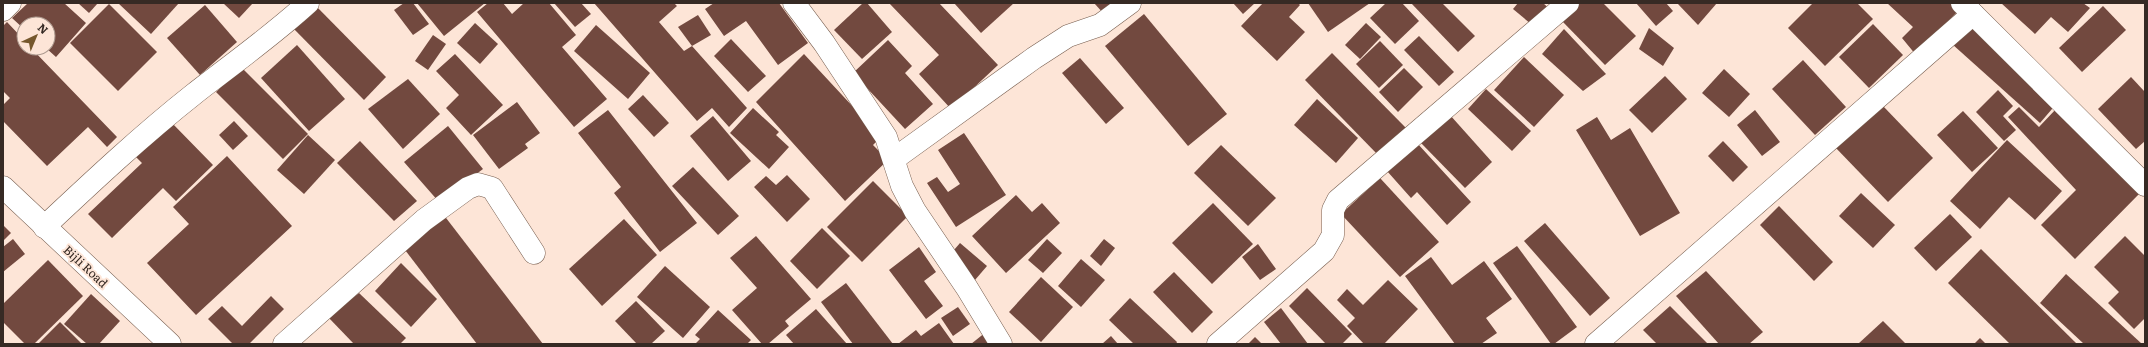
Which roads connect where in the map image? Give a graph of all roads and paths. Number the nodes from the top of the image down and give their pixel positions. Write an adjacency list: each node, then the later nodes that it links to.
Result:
1 (10, 3): 7 (street)
2 (308, 3): 11 (street)
3 (794, 3): 8 (street)
4 (1130, 3): 8 (street)
5 (1568, 3): 16 (street)
6 (1968, 9): 9 (street); 17 (street)
7 (3, 10)
8 (894, 159): 15 (street)
9 (2145, 185)
10 (3, 187): 11 (street, Bijli Road)
11 (44, 227): 13 (street, Bijli Road)
12 (534, 253): 14 (street)
13 (170, 344)
14 (284, 344)
15 (1000, 344)
16 (1218, 344)
17 (1596, 344)

